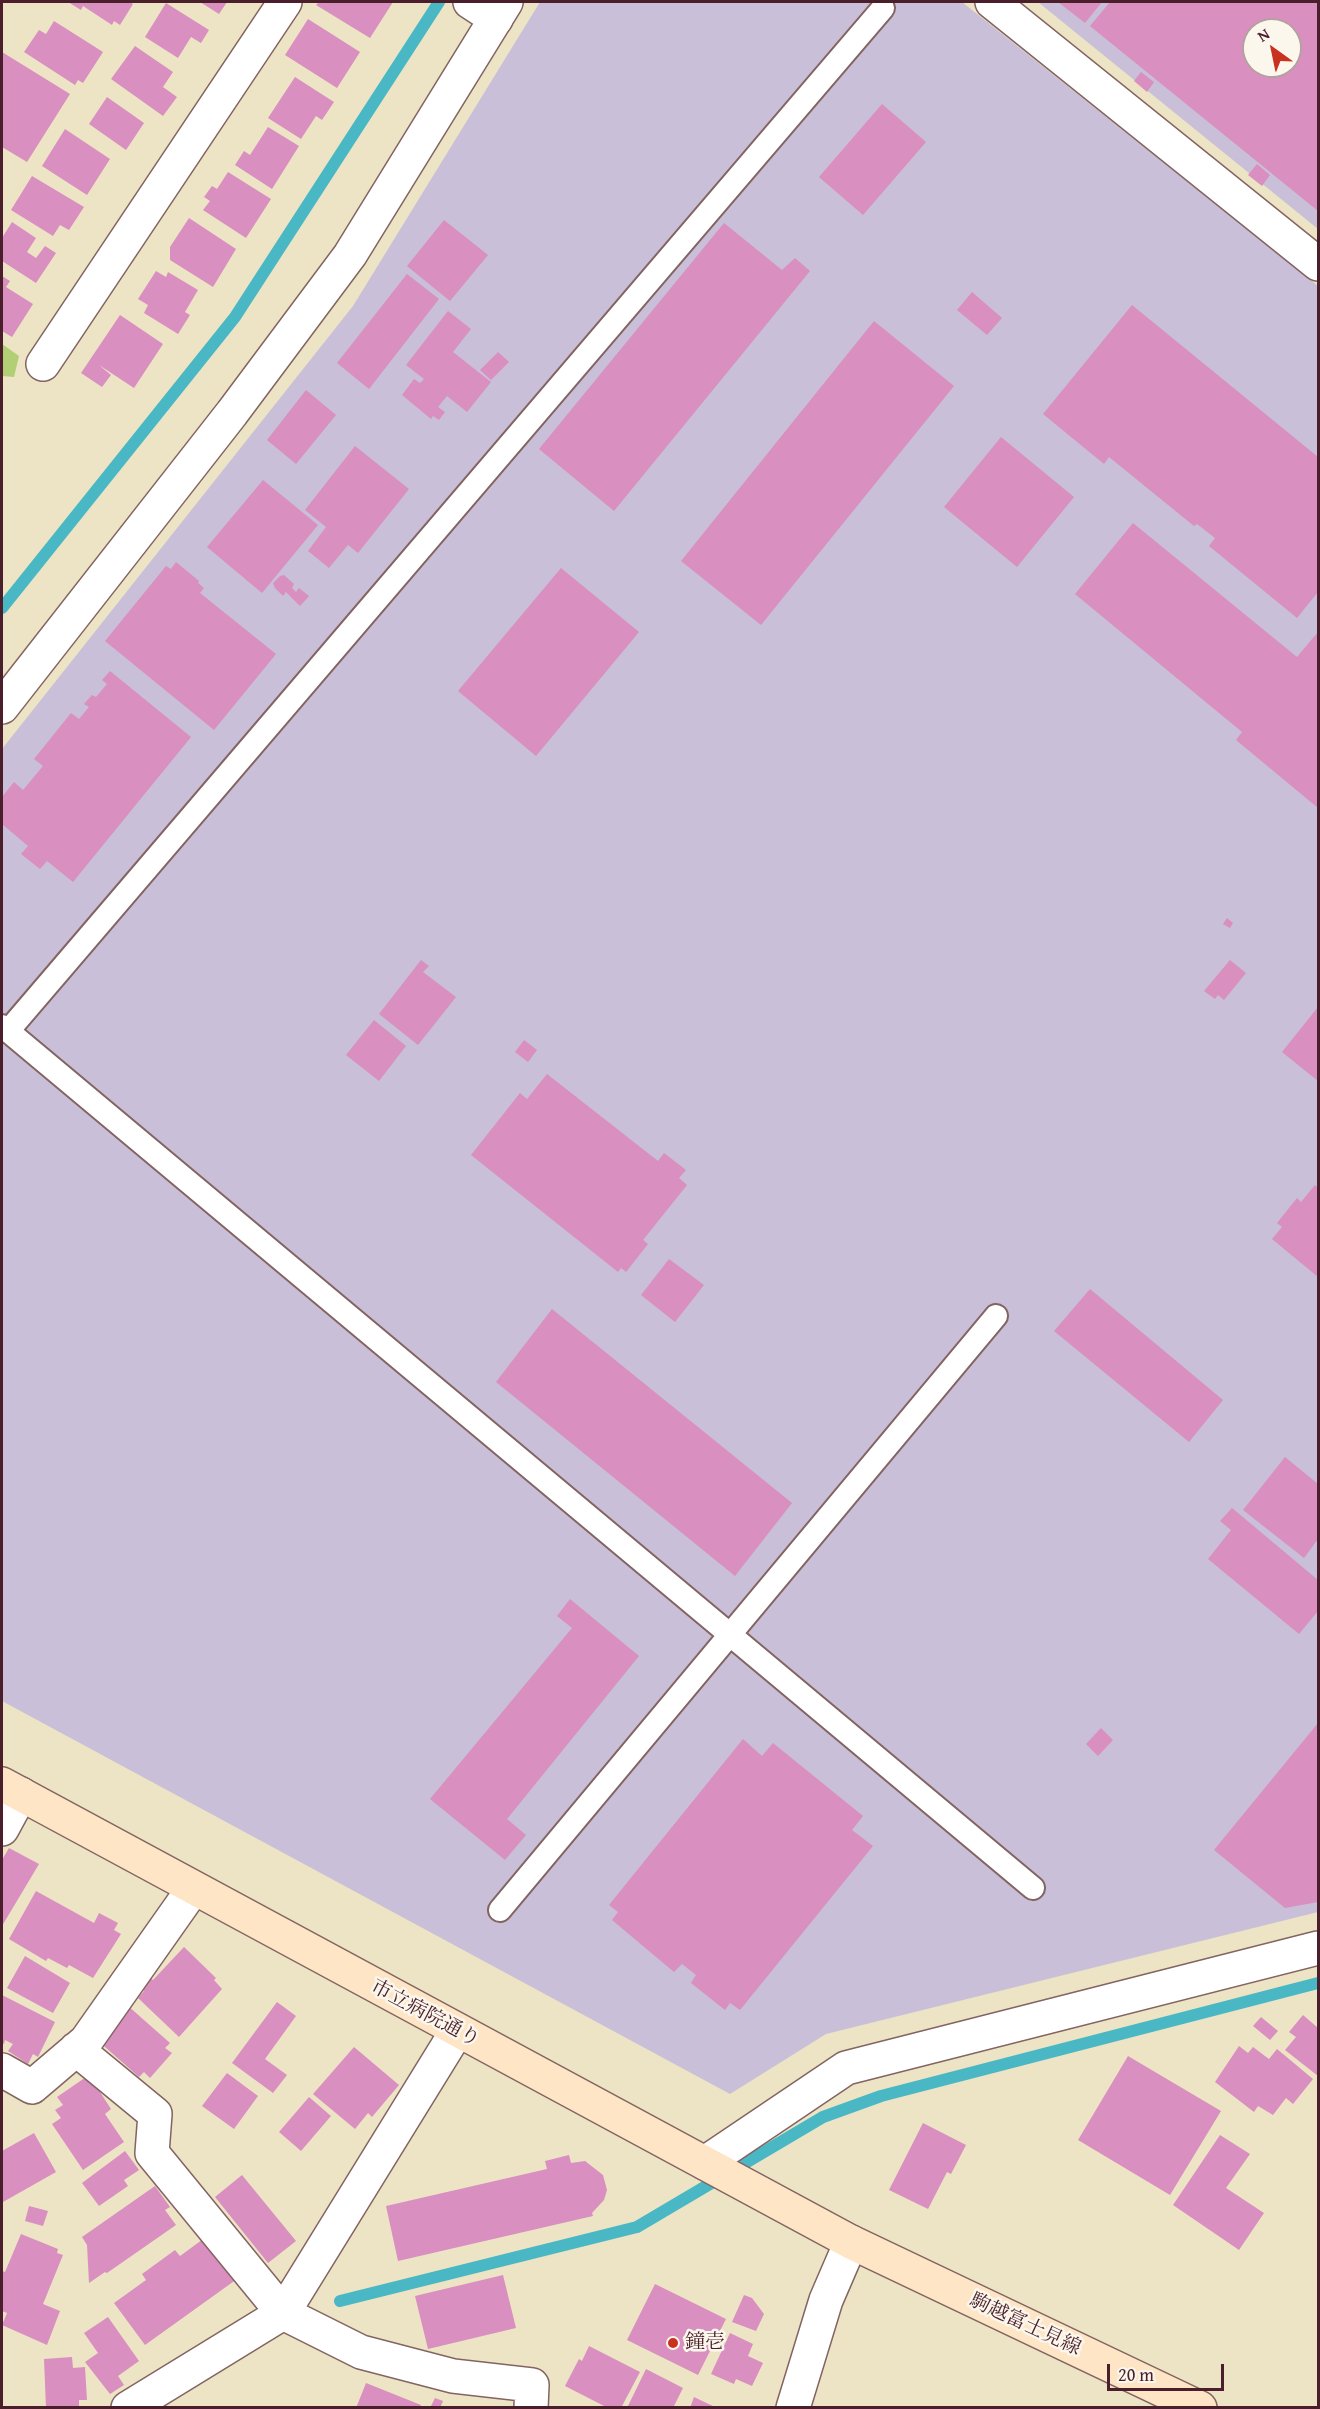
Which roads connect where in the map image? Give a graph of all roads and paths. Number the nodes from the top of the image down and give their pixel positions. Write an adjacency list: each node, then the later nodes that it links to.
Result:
1 (285, 2): 6 (street)
2 (992, 2): 5 (street)
3 (491, 7): 7 (street)
4 (883, 8): 8 (lane)
5 (1318, 264)
6 (43, 364)
7 (2, 707)
8 (5, 1028): 10 (lane)
9 (996, 1316): 10 (lane)
10 (730, 1633): 14 (lane); 15 (lane)
11 (11, 1789): 12 (street); 13 (main road, 市立病院通り)
12 (2, 1829)
13 (193, 1888): 17 (main road, 市立病院通り); 18 (street)
14 (1033, 1888)
15 (500, 1910)
16 (1318, 1948): 20 (street)
17 (457, 2031): 20 (main road, 市立病院通り); 22 (street)
18 (76, 2049): 19 (street); 22 (street)
19 (2, 2070)
20 (705, 2163): 21 (main road, 市立病院通り)
21 (851, 2242): 25 (street); 26 (main road, 駒越富士見線)
22 (283, 2313): 23 (street); 24 (street)
23 (128, 2408)
24 (531, 2408)
25 (793, 2408)
26 (1200, 2408)

